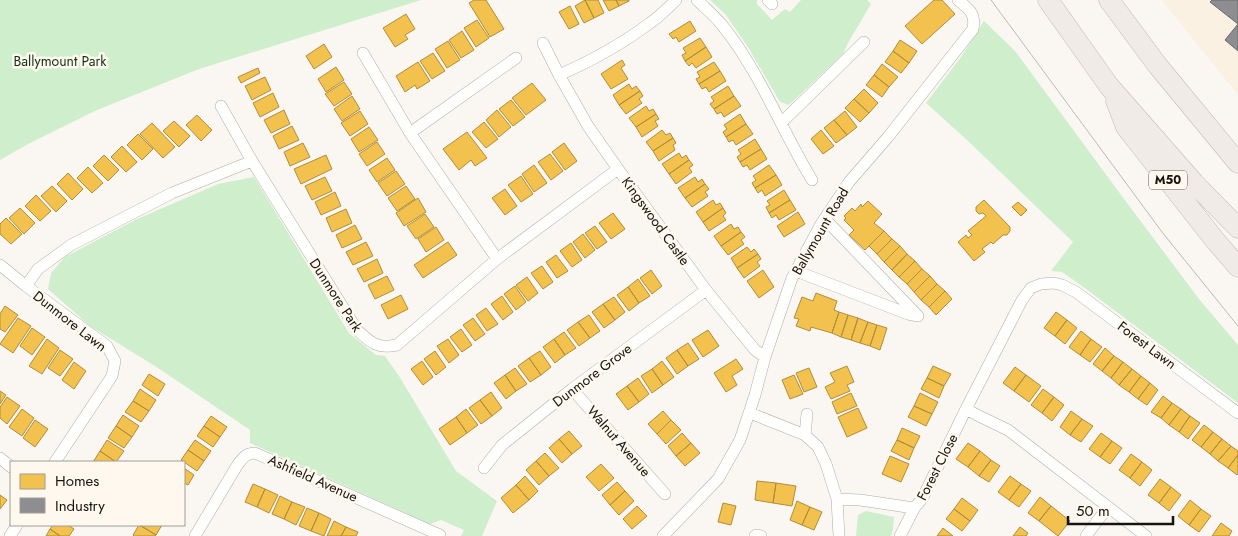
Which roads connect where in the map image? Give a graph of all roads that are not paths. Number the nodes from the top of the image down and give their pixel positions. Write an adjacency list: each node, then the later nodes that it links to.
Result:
1 (676, 0): 10 (street)
2 (697, 0): 13 (street)
3 (958, 0): 19 (street, Ballymount Road)
4 (1048, 0): 11 (highway, M50)
5 (1109, 0): 16 (highway)
6 (864, 42): 13 (street)
7 (543, 43): 10 (street, Kingswood Castle)
8 (363, 53): 14 (street)
9 (516, 58): 14 (street)
10 (559, 76): 17 (street, Kingswood Castle)
11 (1109, 86): 20 (highway, M50); 23 (highway, M50)
12 (221, 106): 15 (street, Dunmore Park)
13 (781, 124): 18 (street)
14 (410, 132): 21 (street)
15 (252, 161): 21 (street, Dunmore Park); 26 (street)
16 (1238, 163)
17 (618, 169): 21 (street, Dunmore Park); 27 (street, Kingswood Castle)
18 (812, 180)
19 (825, 219): 24 (street, Ballymount Road); 24 (street)
20 (1238, 228)
21 (497, 259)
22 (0, 265): 26 (street, Dunmore Lawn)
23 (1238, 267)
24 (796, 271): 28 (street, Ballymount Road)
25 (1054, 283): 30 (street, Forest Close); 32 (street, Forest Lawn)
26 (26, 286): 36 (street, Dunmore Lawn)
27 (706, 290): 28 (street, Kingswood Castle); 29 (street, Dunmore Grove)
28 (765, 357): 31 (street, Ballymount Road)
29 (572, 389): 38 (street, Dunmore Grove); 39 (street, Walnut Avenue)
30 (966, 409): 41 (street, Forest Close); 42 (street)
31 (750, 413): 34 (street); 45 (street, Ballymount Road)
32 (1238, 413)
33 (806, 414): 34 (street)
34 (805, 435): 40 (street)
35 (0, 458): 37 (street)
36 (56, 461)
37 (10, 466)
38 (484, 468)
39 (665, 494)
40 (837, 499): 41 (street, Forest Close); 48 (street)
41 (915, 507): 49 (street)
42 (1108, 508): 50 (street); 51 (street)
43 (440, 535): 44 (street, Ashfield Avenue)
44 (194, 536)
45 (663, 536)
46 (755, 536): 47 (street)
47 (761, 536)
48 (839, 536)
49 (900, 536)
50 (1086, 536)
51 (1146, 536)

